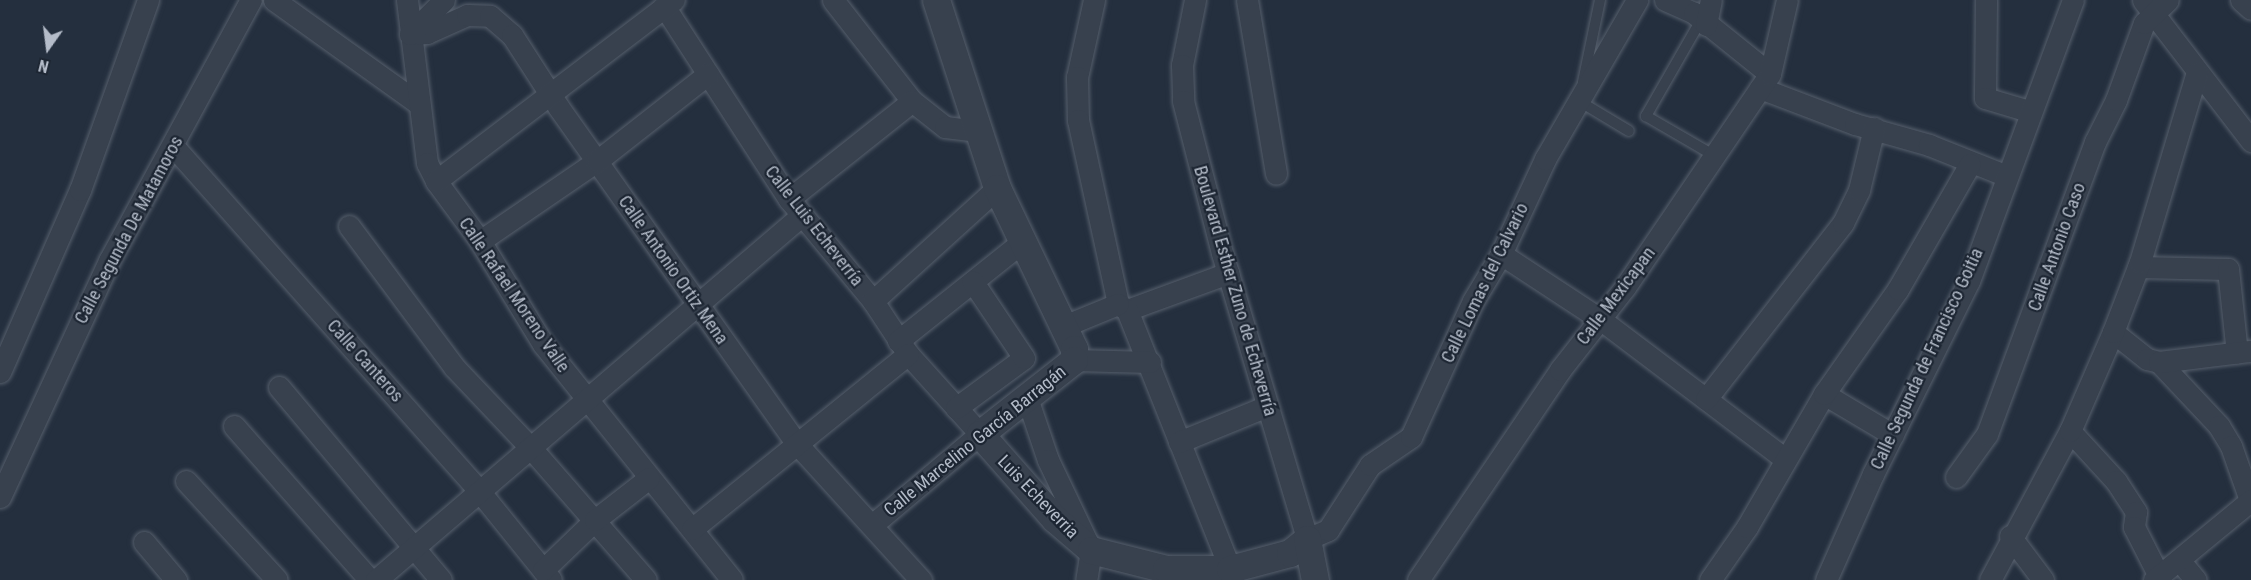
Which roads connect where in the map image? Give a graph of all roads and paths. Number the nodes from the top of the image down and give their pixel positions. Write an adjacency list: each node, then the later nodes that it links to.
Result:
1 (147, 0): 63 (street)
2 (251, 0): 36 (street, Calle Segunda De Matamoros)
3 (274, 0): 30 (street)
4 (407, 0): 23 (street, Calle Rafael Moreno Valle)
5 (444, 0): 23 (street)
6 (833, 0): 28 (street)
7 (936, 0): 33 (street)
8 (1094, 0): 54 (street)
9 (1195, 0): 50 (street, Boulevard Esther Zuno de Echeverría)
10 (1247, 0): 40 (street)
11 (1600, 0): 29 (lane)
12 (1636, 0): 29 (street, Calle Lomas del Calvario)
13 (1665, 0): 22 (street)
14 (1711, 0): 22 (street)
15 (1787, 0): 26 (street, Calle Mexicapan)
16 (1986, 0): 31 (street)
17 (2073, 0): 31 (street, Calle Segunda de Francisco Goitia)
18 (2241, 0): 21 (street)
19 (669, 3): 25 (street, Calle Luis Echeverría); 27 (street)
20 (2155, 5): 24 (street); 79 (street, Calle Antonio Caso)
21 (2251, 9)
22 (1704, 22): 26 (street); 37 (lane)
23 (410, 34): 27 (street, Calle Antonio Ortiz Mena); 30 (street, Calle Rafael Moreno Valle)
24 (2197, 72): 35 (street); 49 (street)
25 (708, 74): 38 (street); 44 (street, Calle Luis Echeverría)
26 (1765, 81): 32 (street); 37 (street, Calle Mexicapan)
27 (551, 93): 38 (street, Calle Antonio Ortiz Mena); 42 (street)
28 (912, 101): 33 (street); 44 (street)
29 (1579, 101): 34 (lane); 48 (street, Calle Lomas del Calvario)
30 (419, 104): 42 (street, Calle Rafael Moreno Valle)
31 (2028, 111): 41 (street, Calle Segunda de Francisco Goitia)
32 (1874, 128): 39 (street); 68 (street)
33 (977, 131): 43 (street)
34 (1629, 131)
35 (2251, 141)
36 (174, 147): 82 (street, Calle Canteros); 83 (street, Calle Segunda De Matamoros)
37 (1715, 156): 55 (street, Calle Mexicapan)
38 (597, 161): 46 (street); 53 (street, Calle Antonio Ortiz Mena)
39 (1970, 164): 41 (street); 65 (street)
40 (1276, 174)
41 (2007, 176): 74 (street, Calle Segunda de Francisco Goitia)
42 (436, 182): 46 (street, Calle Rafael Moreno Valle)
43 (997, 188): 47 (street); 52 (street)
44 (796, 207): 52 (street, Calle Luis Echeverría); 53 (street)
45 (349, 226): 77 (street)
46 (480, 241): 66 (street, Calle Rafael Moreno Valle)
47 (1022, 242): 51 (street); 56 (street)
48 (1501, 254): 55 (street); 89 (street, Calle Lomas del Calvario)
49 (2138, 267): 57 (street); 59 (street)
50 (1228, 273): 54 (street); 69 (street, Boulevard Esther Zuno de Echeverría)
51 (974, 282): 58 (street); 70 (street)
52 (873, 301): 58 (street, Calle Luis Echeverría)
53 (696, 304): 66 (street); 76 (street, Calle Antonio Ortiz Mena)
54 (1122, 307): 56 (street); 61 (street)
55 (1600, 319): 68 (street); 107 (street, Calle Mexicapan)
56 (1064, 326): 60 (street)
57 (2113, 332): 62 (street); 72 (street)
58 (903, 348): 70 (street, Calle Luis Echeverría); 76 (street)
59 (2244, 352): 62 (street)
60 (1074, 360): 61 (street, Calle Marcelino García Barragán); 67 (street, Calle Marcelino García Barragán)
61 (1150, 362): 75 (street)
62 (2159, 362): 84 (street)
63 (0, 372)
64 (279, 387): 91 (street)
65 (1824, 394): 74 (street); 78 (street)
66 (584, 398): 77 (street); 80 (street, Calle Rafael Moreno Valle)
67 (1027, 398): 73 (street, Calle Marcelino García Barragán); 92 (street)
68 (1706, 399): 78 (street)
69 (1267, 406): 75 (street); 89 (street, Boulevard Esther Zuno de Echeverría)
70 (956, 408): 73 (street, Calle Luis Echeverría)
71 (234, 426): 99 (street)
72 (2070, 431): 88 (street); 96 (street)
73 (980, 434): 86 (street, Calle Marcelino García Barragán); 92 (street, Luis Echeverria)
74 (1893, 435): 109 (street, Calle Segunda de Francisco Goitia)
75 (1179, 442): 94 (street)
76 (798, 445): 86 (street, Calle Antonio Ortiz Mena); 87 (street)
77 (530, 447): 82 (street); 85 (street)
78 (1785, 459): 108 (street)
79 (1956, 477)
80 (650, 478): 85 (street); 87 (street, Calle Rafael Moreno Valle)
81 (186, 482): 98 (street)
82 (480, 492): 91 (street); 95 (street, Calle Canteros)
83 (0, 497)
84 (2251, 500): 93 (street)
85 (595, 520): 95 (street); 102 (street)
86 (873, 524): 104 (street, Calle Antonio Ortiz Mena)
87 (692, 529): 103 (street, Calle Rafael Moreno Valle)
88 (2010, 536): 110 (street); 111 (street)
89 (1307, 539): 94 (street, Luis Echeverria); 106 (street, Boulevard Esther Zuno de Echeverría)
90 (144, 542): 97 (street)
91 (414, 547): 100 (street); 101 (street)
92 (1091, 550): 94 (street, Luis Echeverria); 105 (street)
93 (2179, 560): 96 (street); 112 (street)
94 (1230, 569)
95 (547, 575)
96 (2157, 578)
97 (176, 580)
98 (277, 580)
99 (370, 580)
100 (376, 580)
101 (441, 580)
102 (646, 580)
103 (732, 580)
104 (921, 580)
105 (1086, 580)
106 (1314, 580)
107 (1418, 580)
108 (1710, 580)
109 (1826, 580)
110 (1990, 580)
111 (2043, 580)
112 (2196, 580)

